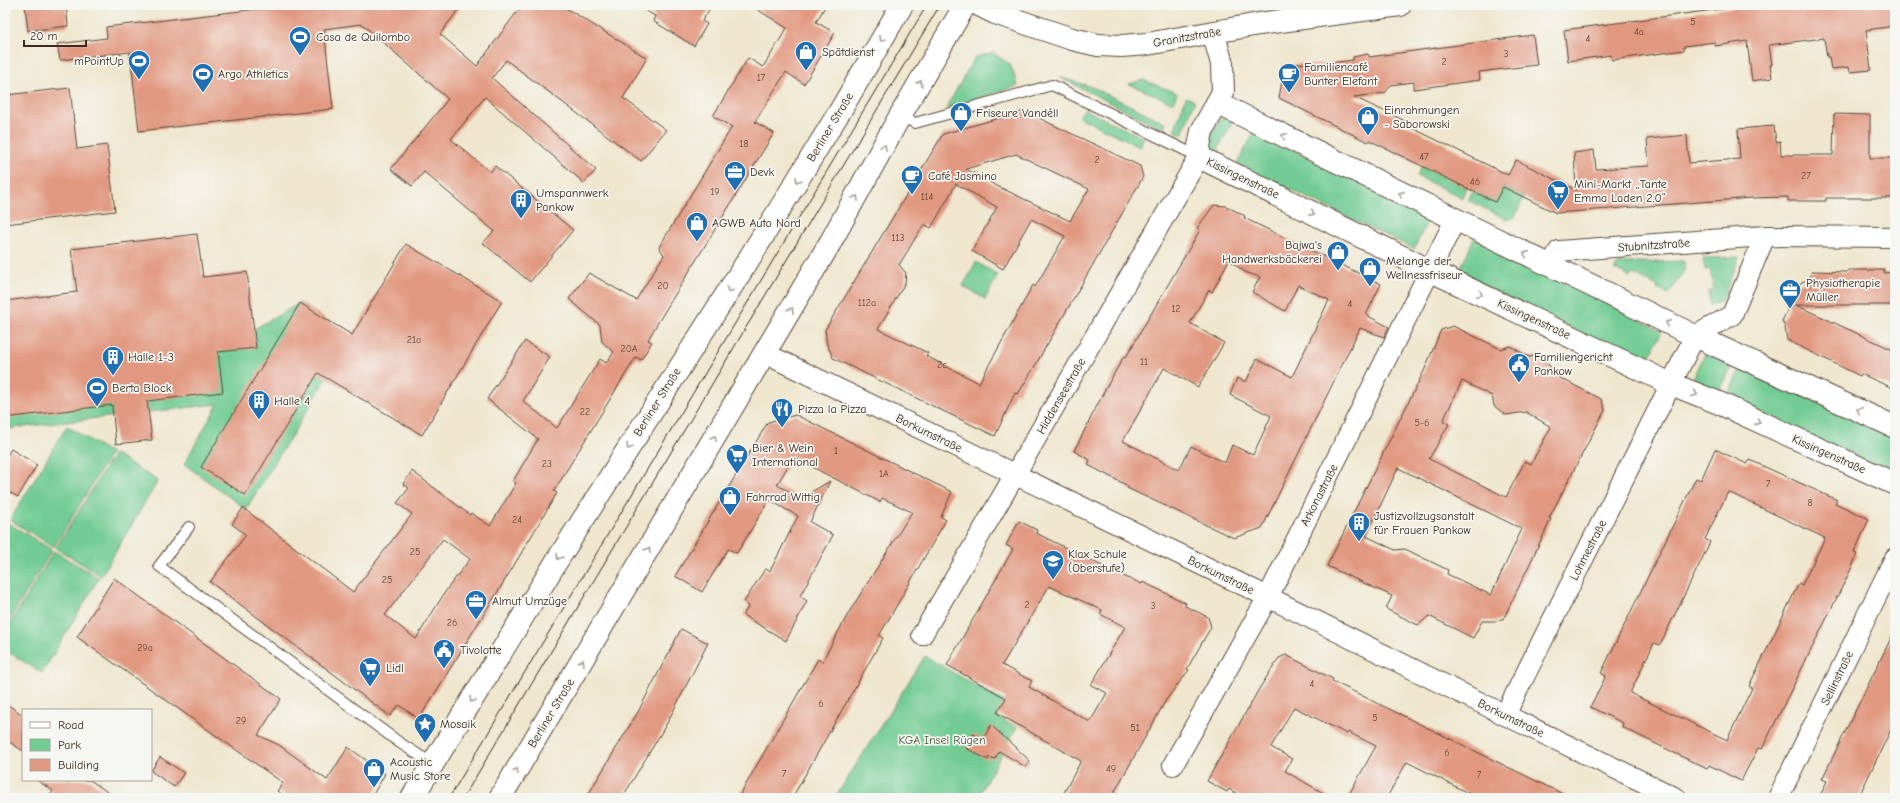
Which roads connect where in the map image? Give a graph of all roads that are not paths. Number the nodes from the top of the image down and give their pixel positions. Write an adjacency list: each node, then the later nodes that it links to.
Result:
1 (902, 5): 25 (main road, Berliner Straße, one-way to 25)
2 (965, 5): 7 (main road, Berliner Straße, one-way to 2)
3 (979, 5): 5 (main road, Granitzstraße)
4 (1400, 5): 5 (main road, Granitzstraße)
5 (1213, 32): 6 (main road, Kissingenstraße)
6 (1217, 103): 8 (main road, Kissingenstraße); 9 (main road, one-way to 6)
7 (900, 116): 8 (lane, Kissingenstraße); 15 (main road, Berliner Straße, one-way to 7)
8 (1199, 157): 13 (main road, Kissingenstraße, one-way to 13); 18 (street, Hiddenseestraße)
9 (1455, 220): 12 (main road, one-way to 9); 13 (street, Arkonastraße)
10 (1766, 236): 11 (street, Stubnitzstraße); 12 (street, Stubnitzstraße); 14 (street)
11 (1895, 237)
12 (1550, 266): 14 (main road, one-way to 12)
13 (1431, 271): 16 (main road, Kissingenstraße, one-way to 16); 22 (street, Arkonastraße)
14 (1695, 336): 16 (street); 17 (main road, one-way to 14)
15 (764, 353): 18 (street, Borkumstraße); 28 (main road, Berliner Straße, one-way to 15)
16 (1671, 384): 19 (main road, Kissingenstraße, one-way to 19); 24 (street, Lohmestraße)
17 (1895, 427)
18 (1016, 476): 22 (street, Borkumstraße); 23 (street, Hiddenseestraße)
19 (1895, 484)
20 (189, 527): 25 (lane)
21 (1895, 558): 30 (street, Sellinstraße)
22 (1268, 597): 24 (street, Borkumstraße); 26 (street, Arkonastraße)
23 (922, 635)
24 (1505, 715): 29 (street, Borkumstraße)
25 (433, 764): 27 (main road, Berliner Straße)
26 (1173, 765)
27 (412, 798)
28 (500, 798)
29 (1676, 798)
30 (1778, 798)

